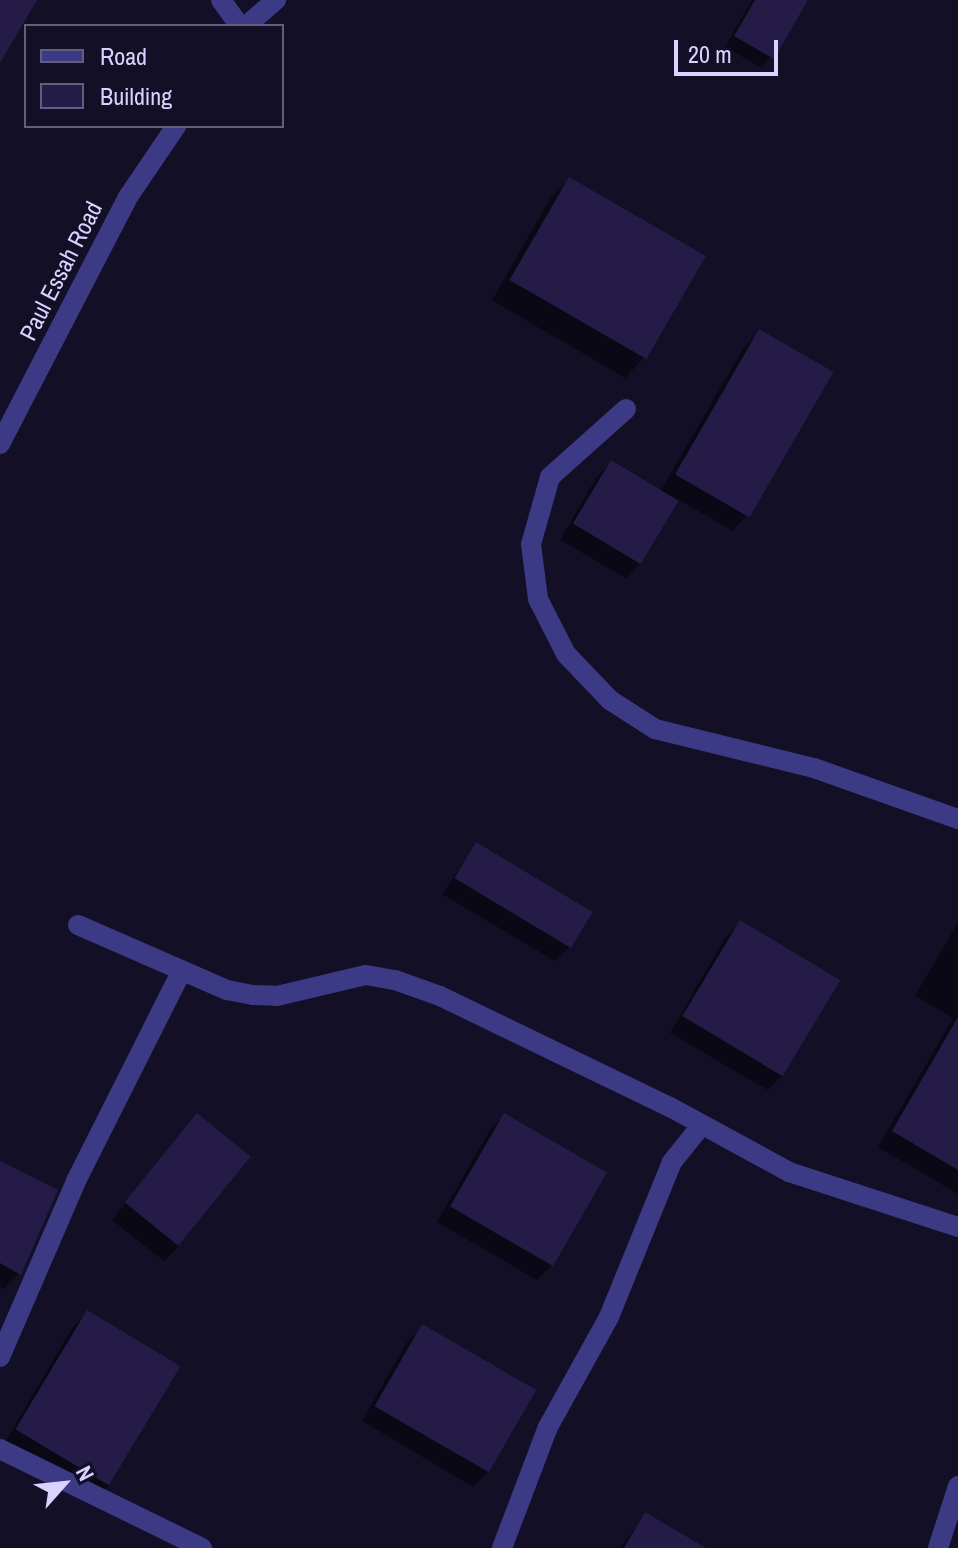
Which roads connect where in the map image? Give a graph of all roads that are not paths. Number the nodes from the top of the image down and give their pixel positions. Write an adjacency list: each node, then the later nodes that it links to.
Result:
1 (221, 0): 3 (street)
2 (276, 0): 4 (street)
3 (239, 24)
4 (248, 24)
5 (175, 128): 7 (street, Paul Essah Road)
6 (626, 409): 8 (street)
7 (0, 444)
8 (958, 819)
9 (78, 925): 10 (street)
10 (182, 970): 11 (street); 13 (street)
11 (700, 1127): 12 (street); 17 (street)
12 (958, 1227)
13 (0, 1357)
14 (0, 1449): 16 (street)
15 (958, 1486): 18 (street)
16 (202, 1548)
17 (502, 1548)
18 (938, 1548)

